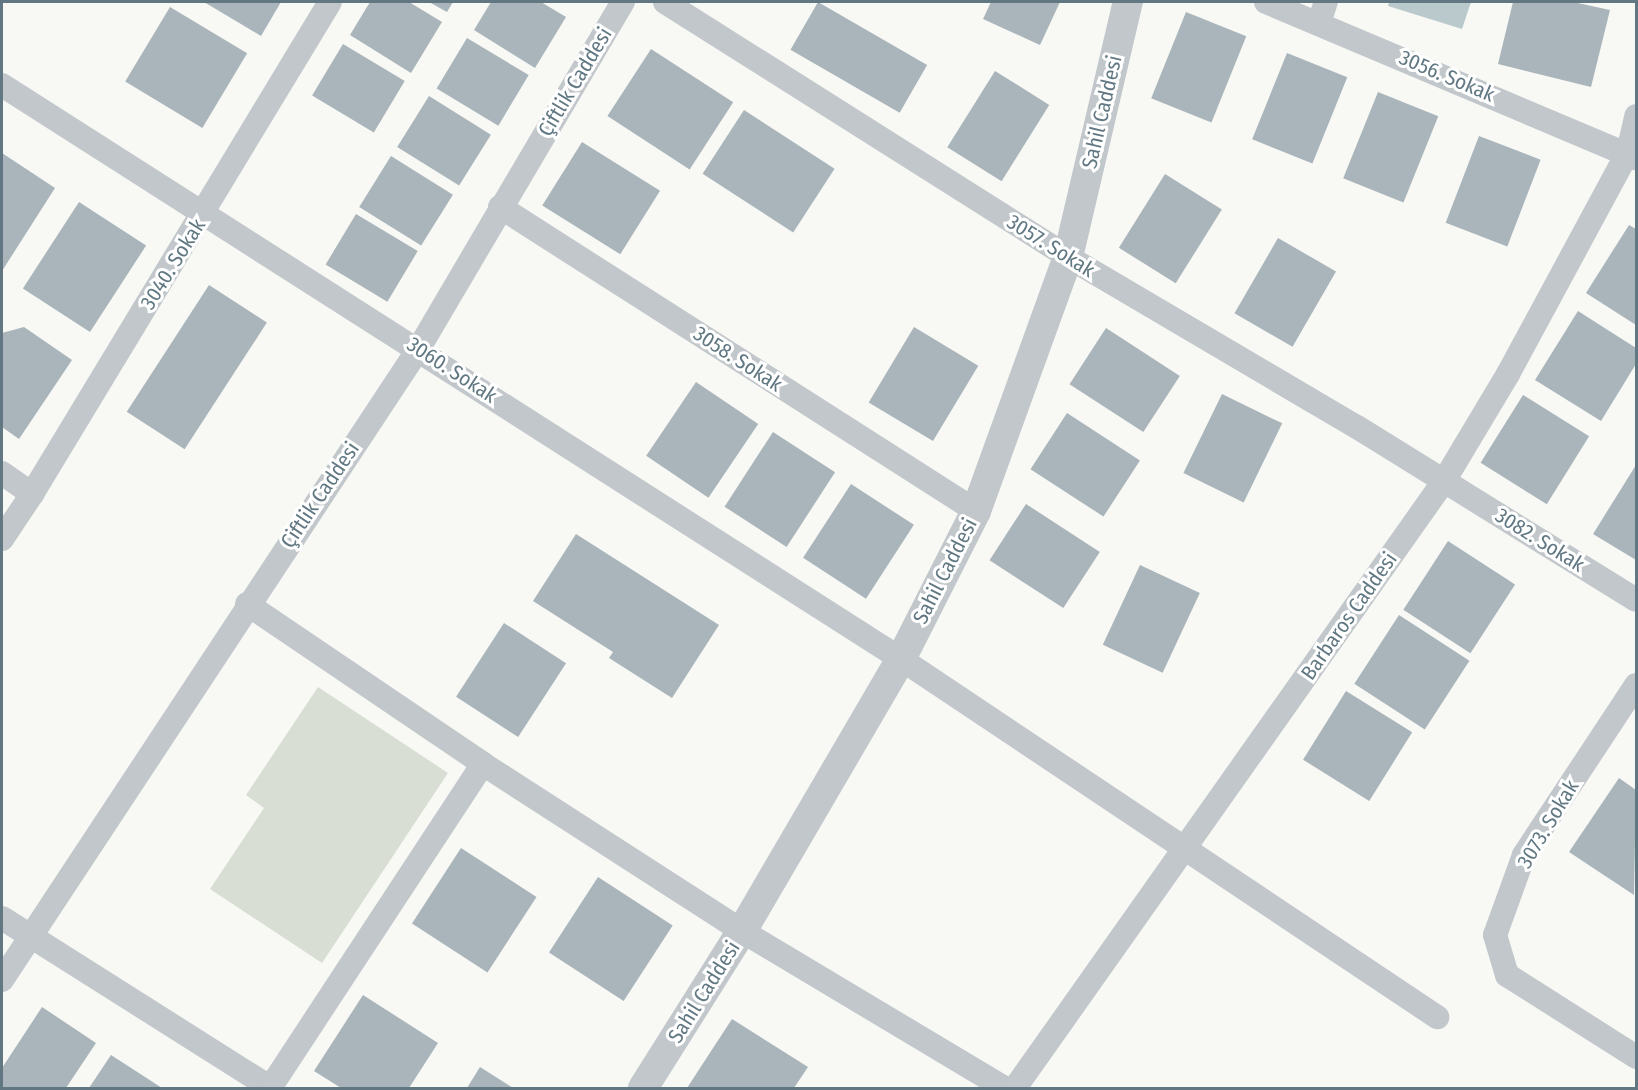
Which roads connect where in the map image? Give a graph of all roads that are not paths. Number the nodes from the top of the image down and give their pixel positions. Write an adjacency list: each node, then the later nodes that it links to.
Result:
1 (330, 2): 11 (street, 3040. Sokak)
2 (623, 2): 10 (street, Çiftlik Caddesi)
3 (665, 2): 12 (street, 3057. Sokak)
4 (1128, 2): 12 (street, Sahil Caddesi)
5 (1266, 2): 6 (street, 3056. Sokak)
6 (1322, 12): 9 (street, 3056. Sokak)
7 (2, 85): 11 (street, 3060. Sokak)
8 (1636, 116): 9 (street, Barbaros Caddesi)
9 (1632, 155): 15 (street, Barbaros Caddesi)
10 (500, 207): 13 (street, Çiftlik Caddesi); 17 (street, 3058. Sokak)
11 (204, 213): 13 (street, 3060. Sokak); 16 (street, 3040. Sokak)
12 (1068, 257): 15 (street, 3057. Sokak); 17 (street, Sahil Caddesi)
13 (419, 348): 20 (street, Çiftlik Caddesi); 21 (street, 3060. Sokak)
14 (2, 474): 16 (street)
15 (1444, 481): 19 (street, 3082. Sokak); 24 (street, Barbaros Caddesi)
16 (32, 494): 18 (street, 3040. Sokak)
17 (975, 510): 21 (street, Sahil Caddesi)
18 (2, 539)
19 (1636, 600)
20 (247, 604): 23 (street); 27 (street, Çiftlik Caddesi)
21 (901, 659): 24 (street, 3060. Sokak); 26 (street, Sahil Caddesi)
22 (1636, 685): 30 (street, 3073. Sokak)
23 (483, 764): 26 (street); 31 (street)
24 (1185, 848): 29 (street, 3060. Sokak); 34 (street, Barbaros Caddesi)
25 (2, 918): 27 (street)
26 (742, 931): 32 (street, Sahil Caddesi); 33 (street)
27 (30, 937): 28 (street, Çiftlik Caddesi); 31 (street)
28 (2, 980)
29 (1437, 1017)
30 (1636, 1057)
31 (270, 1088)
32 (644, 1089)
33 (1004, 1089)
34 (1015, 1089)

